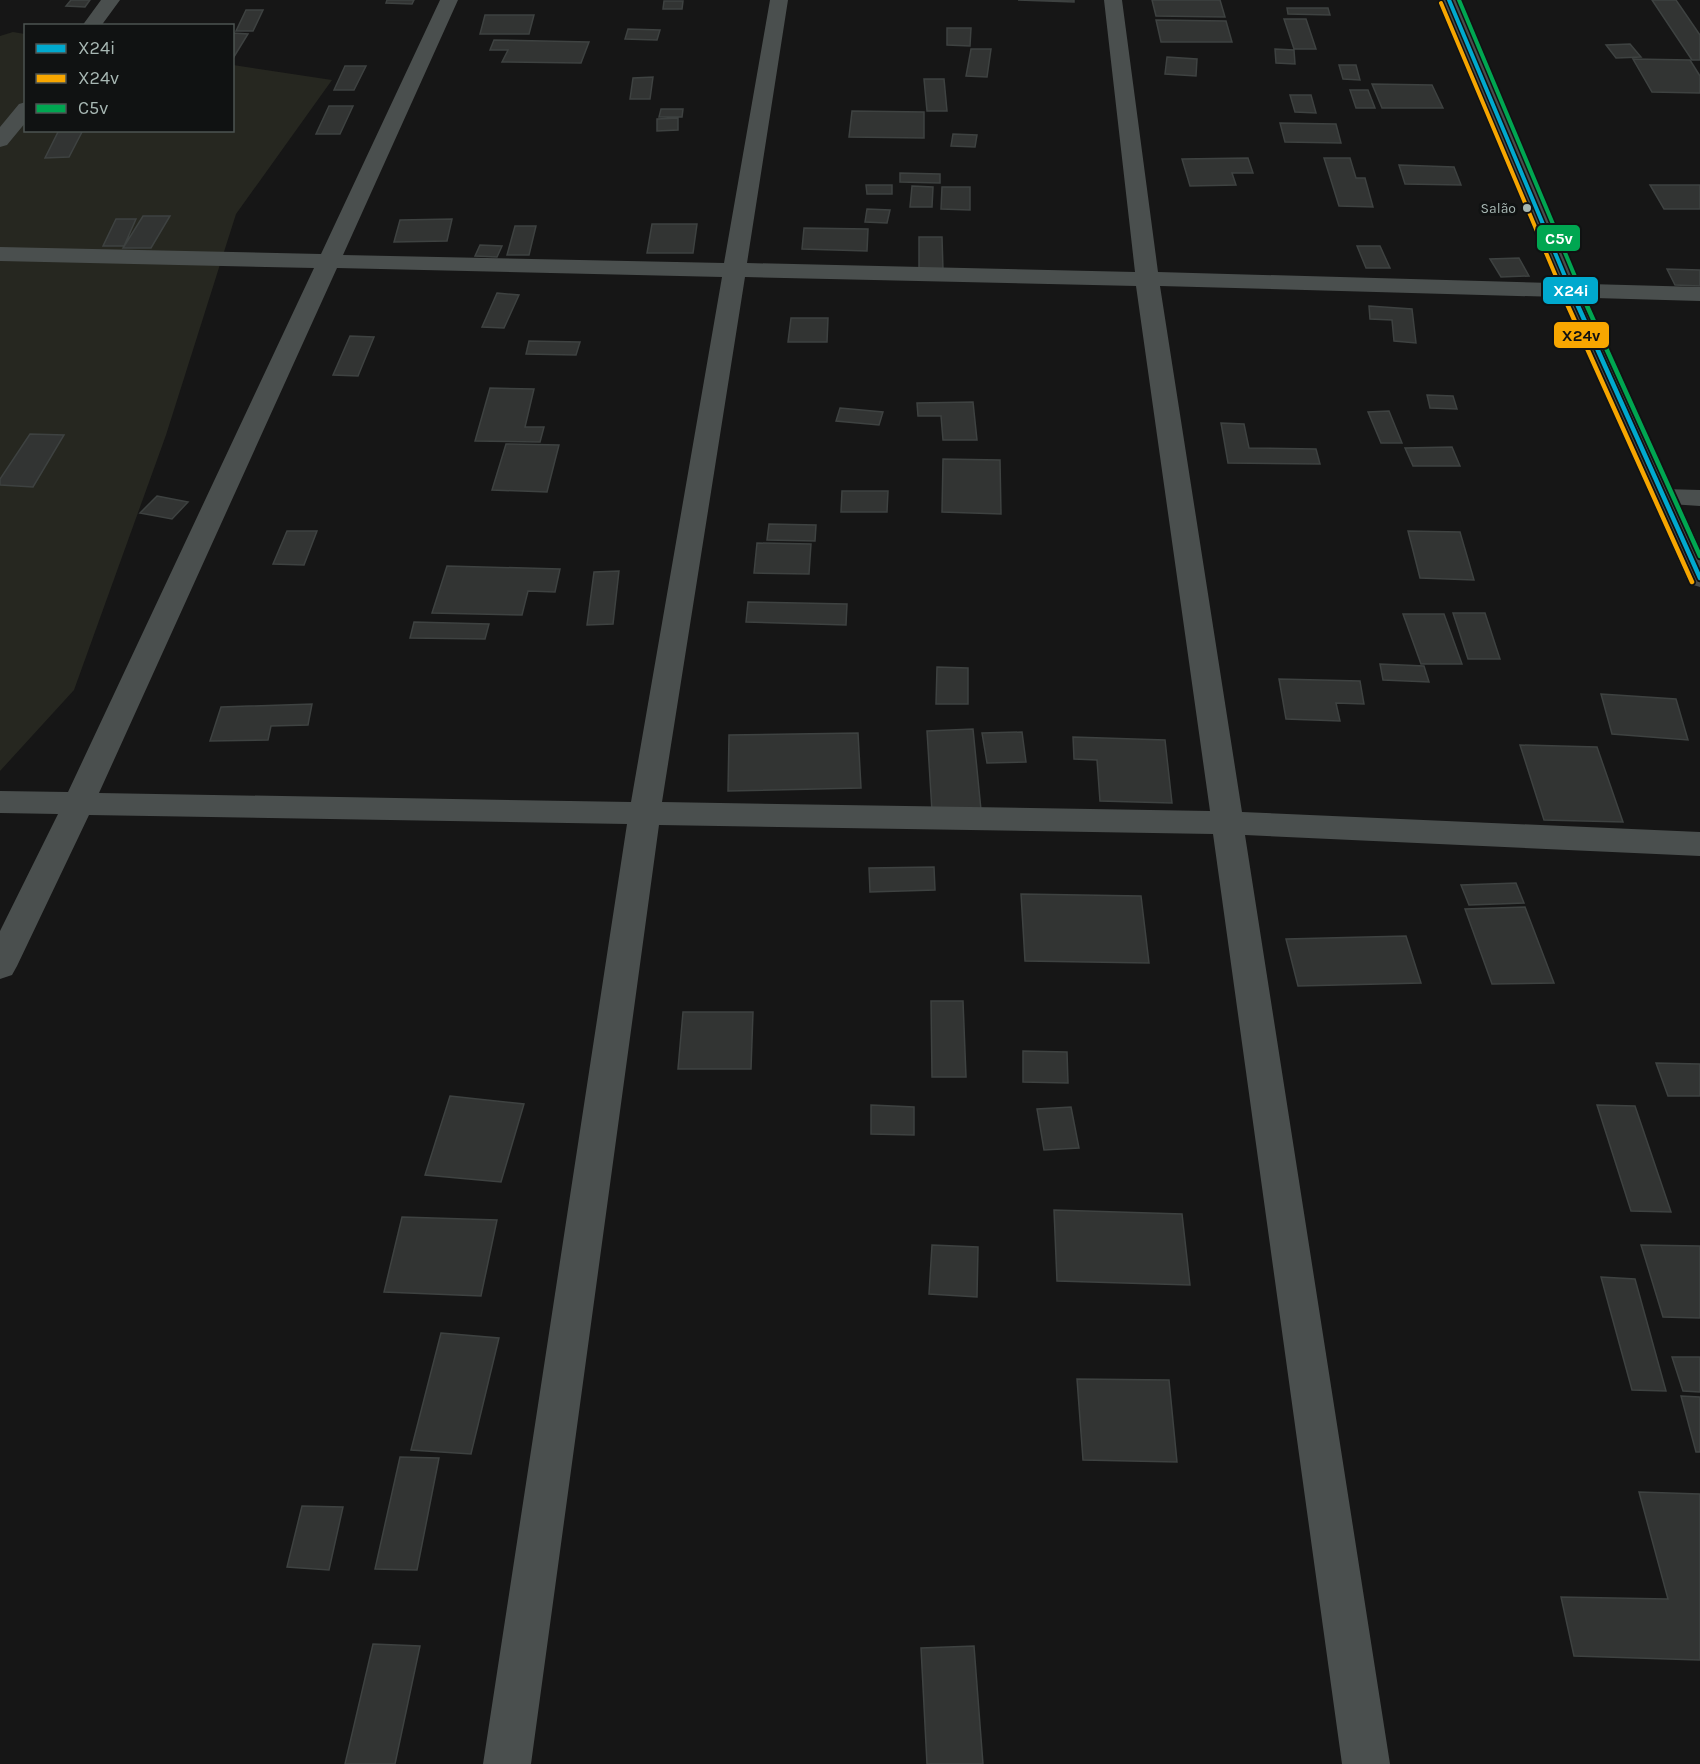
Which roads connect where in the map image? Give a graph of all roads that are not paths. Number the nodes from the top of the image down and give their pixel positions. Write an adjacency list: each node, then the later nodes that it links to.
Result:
1 (111, 0): 6 (street)
2 (449, 0): 10 (street)
3 (779, 0): 11 (street)
4 (1113, 0): 12 (street)
5 (1449, 0): 13 (street)
6 (93, 24)
7 (24, 111): 8 (street)
8 (0, 141)
9 (0, 254): 10 (street)
10 (328, 262): 11 (street); 19 (street)
11 (735, 270): 12 (street); 20 (street)
12 (1147, 279): 13 (street); 21 (street)
13 (1571, 291): 14 (street); 15 (street)
14 (1700, 294)
15 (1664, 497): 16 (street); 17 (street)
16 (1700, 498)
17 (1700, 578)
18 (0, 802): 19 (street)
19 (78, 804): 20 (street); 23 (street)
20 (645, 812): 21 (street); 24 (street)
21 (1229, 823): 22 (street); 25 (street)
22 (1700, 844)
23 (0, 966)
24 (507, 1764)
25 (1366, 1764)

